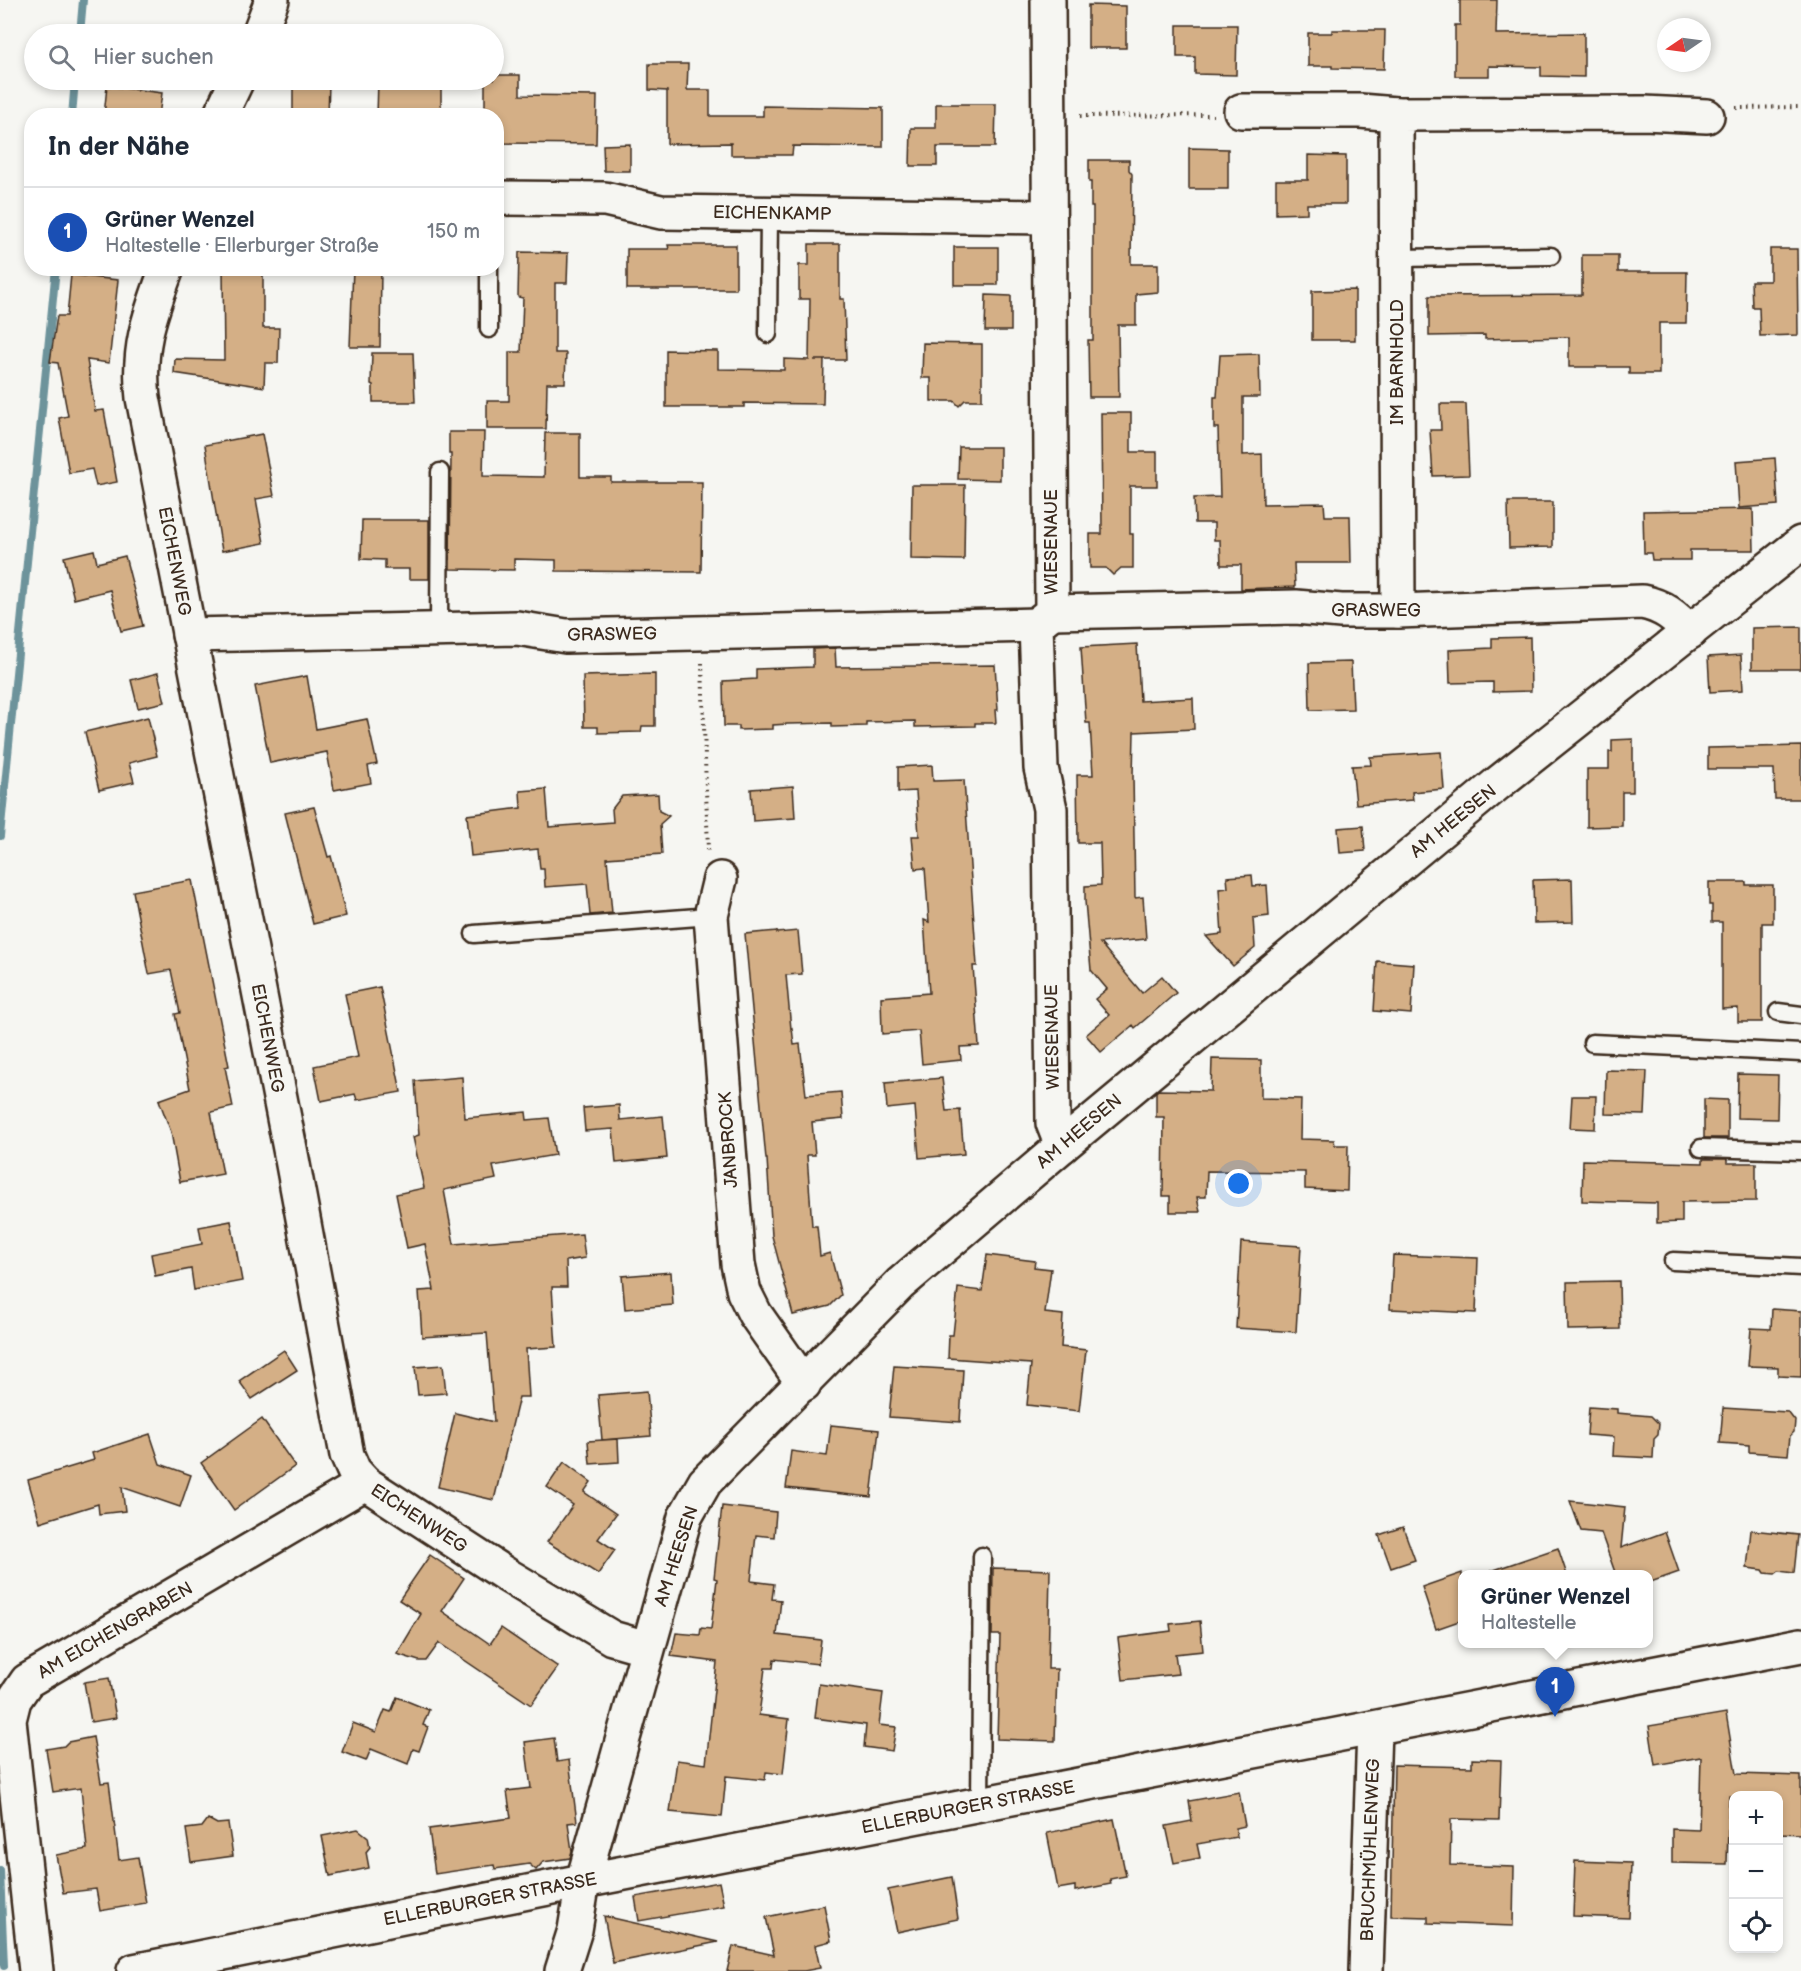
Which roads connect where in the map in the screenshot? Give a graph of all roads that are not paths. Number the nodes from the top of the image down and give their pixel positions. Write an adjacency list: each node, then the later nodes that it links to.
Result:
1 (272, 0): 3 (street)
2 (1048, 0): 11 (street, WIESENAUE)
3 (263, 24)
4 (232, 90): 5 (street)
5 (224, 108)
6 (1241, 111): 7 (street)
7 (1396, 114): 8 (street); 13 (street, IM BARNHOLD)
8 (1707, 116)
9 (504, 198): 10 (street, EICHENKAMP)
10 (769, 212): 11 (street, EICHENKAMP); 17 (lane)
11 (1049, 217): 21 (street, WIESENAUE)
12 (1551, 256): 13 (lane)
13 (1396, 258): 20 (street, IM BARNHOLD)
14 (164, 276): 24 (street, EICHENWEG)
15 (489, 276): 16 (lane)
16 (489, 329)
17 (768, 334)
18 (440, 472): 22 (lane)
19 (1801, 543): 23 (street, AM HEESEN)
20 (1398, 611): 21 (street, GRASWEG); 23 (street, GRASWEG)
21 (1044, 618): 22 (street, GRASWEG); 32 (street, WIESENAUE)
22 (439, 629): 24 (street, GRASWEG)
23 (1690, 632): 32 (street, AM HEESEN)
24 (189, 635): 38 (street, EICHENWEG)
25 (720, 879): 26 (street, JANBROCK)
26 (711, 916): 27 (lane); 37 (street, JANBROCK)
27 (474, 934)
28 (1778, 1012): 29 (lane)
29 (1801, 1014)
30 (1592, 1043): 31 (lane)
31 (1801, 1053)
32 (1062, 1146): 37 (street, AM HEESEN)
33 (1701, 1148): 34 (lane)
34 (1801, 1151)
35 (1673, 1261): 36 (lane)
36 (1801, 1267)
37 (804, 1384): 41 (street, AM HEESEN)
38 (365, 1483): 41 (street, EICHENWEG); 45 (street, AM EICHENGRABEN)
39 (982, 1557): 43 (lane)
40 (1801, 1645): 42 (street, ELLERBURGER STRASSE)
41 (647, 1647): 44 (street, AM HEESEN)
42 (1374, 1729): 43 (street, ELLERBURGER STRASSE); 48 (street, BRUCHMÜHLENWEG)
43 (980, 1805): 44 (street, ELLERBURGER STRASSE)
44 (583, 1881): 46 (street, ELLERBURGER STRASSE); 47 (street, AM HEESEN)
45 (36, 1971)
46 (135, 1971)
47 (562, 1971)
48 (1366, 1971)

